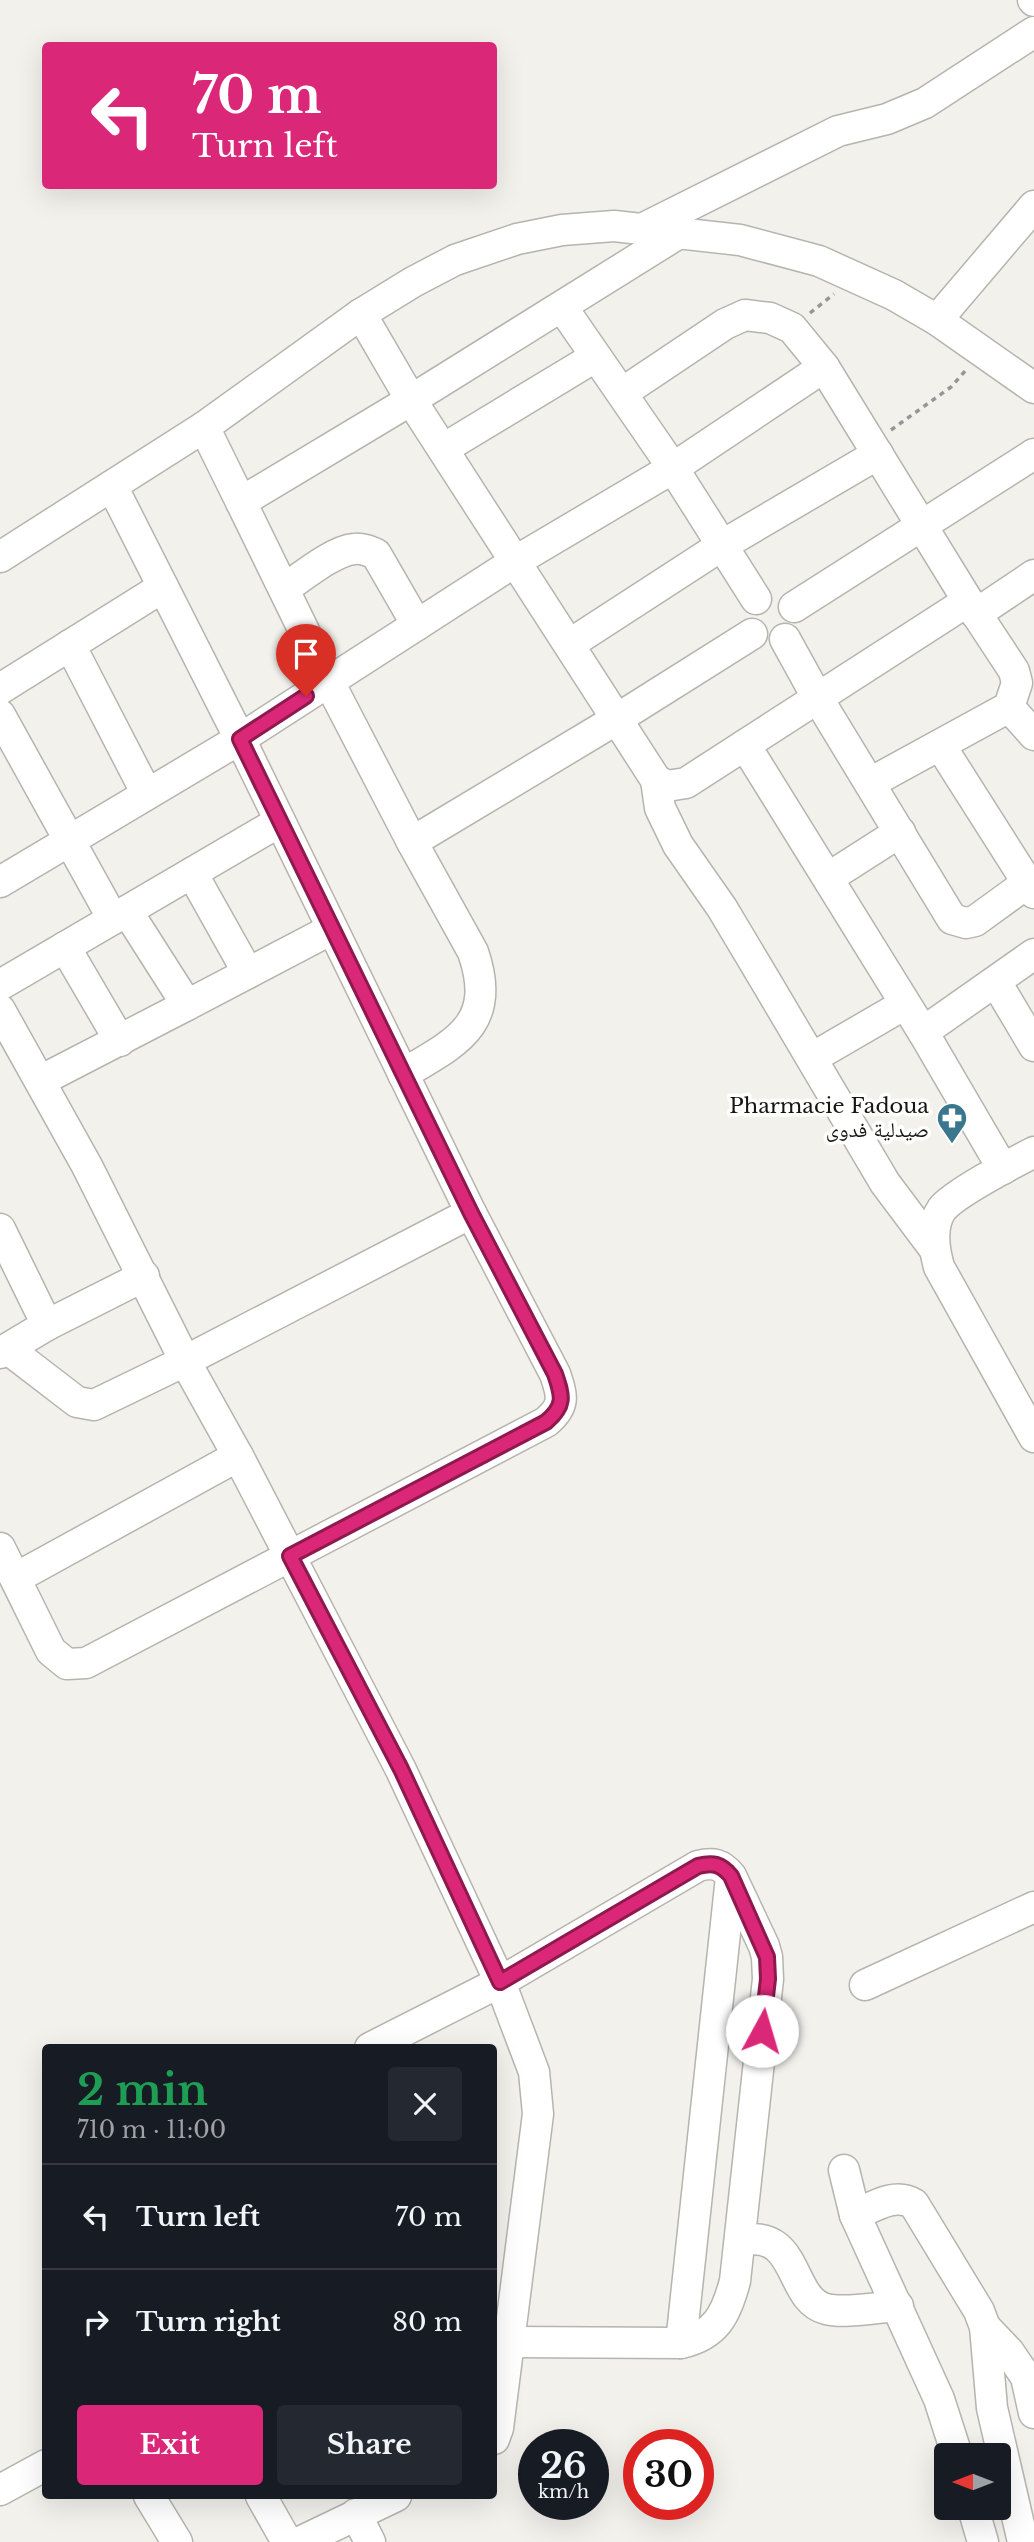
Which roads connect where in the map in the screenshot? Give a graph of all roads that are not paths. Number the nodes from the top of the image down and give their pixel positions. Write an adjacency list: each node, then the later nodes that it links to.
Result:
1 (1034, 32): 3 (street)
2 (1034, 206): 7 (street)
3 (642, 229): 4 (street); 6 (street)
4 (679, 233): 5 (street); 7 (street)
5 (562, 307): 8 (street); 12 (street)
6 (360, 314): 12 (street); 13 (street)
7 (937, 320): 10 (street)
8 (595, 357): 11 (street); 14 (street)
9 (824, 367): 11 (street); 15 (street); 17 (street)
10 (1029, 373)
11 (622, 393): 17 (street)
12 (411, 400): 14 (street); 19 (street)
13 (204, 427): 18 (street); 19 (street)
14 (443, 449): 23 (street)
15 (875, 449): 20 (street); 21 (street)
16 (1034, 454): 20 (street)
17 (673, 468): 21 (street); 23 (street)
18 (112, 486): 22 (street); 25 (street)
19 (241, 502): 26 (street)
20 (922, 525): 28 (street); 29 (street)
21 (721, 546): 27 (street); 33 (street)
22 (0, 556)
23 (516, 561): 30 (street); 33 (street)
24 (1034, 575): 29 (street)
25 (163, 587): 34 (street); 42 (street)
26 (284, 589): 30 (street); 35 (street)
27 (756, 599): 28 (street); 31 (street)
28 (793, 607): 32 (street)
29 (972, 608): 37 (street); 38 (street)
30 (417, 625): 35 (street)
31 (752, 634): 32 (street); 40 (street)
32 (785, 639): 37 (street)
33 (569, 644): 40 (street)
34 (70, 645): 36 (street); 48 (street)
35 (329, 682): 42 (street); 52 (street)
36 (0, 689)
37 (817, 697): 43 (street); 47 (street)
38 (1010, 707): 41 (street); 44 (street)
39 (0, 715): 45 (street)
40 (617, 719): 46 (street); 52 (street)
41 (1034, 735)
42 (240, 739): 48 (street); 49 (street)
43 (745, 744): 46 (street); 54 (street)
44 (940, 745): 47 (street); 56 (street)
45 (10, 760): 51 (street)
46 (656, 780): 70 (street)
47 (870, 783): 50 (street)
48 (148, 794): 51 (street)
49 (279, 822): 53 (street); 58 (street)
50 (900, 832): 54 (street); 56 (street)
51 (68, 842): 55 (street); 57 (street)
52 (412, 842): 71 (street)
53 (192, 873): 57 (street); 61 (street)
54 (828, 878): 64 (street)
55 (0, 882)
56 (1030, 889)
57 (120, 915): 59 (street); 65 (street)
58 (332, 929): 61 (street); 71 (street)
59 (65, 947): 63 (street); 68 (street)
60 (1034, 954): 62 (street)
61 (248, 973): 65 (street)
62 (996, 982): 67 (street); 69 (street)
63 (0, 985)
64 (905, 1004): 67 (street); 70 (street)
65 (187, 1005): 68 (street)
66 (0, 1010): 72 (street)
67 (923, 1032): 74 (street)
68 (120, 1041): 72 (street)
69 (1034, 1046)
70 (812, 1058): 77 (street)
71 (403, 1074): 75 (street)
72 (40, 1081): 78 (street)
73 (1034, 1152): 74 (street)
74 (1003, 1169): 77 (street)
75 (471, 1213): 81 (street); 85 (street)
76 (0, 1229): 79 (street)
77 (933, 1247): 82 (street)
78 (144, 1276): 79 (street); 81 (street)
79 (47, 1325): 80 (street)
80 (4, 1351): 81 (street)
81 (186, 1361): 83 (street)
82 (1029, 1418)
83 (238, 1456): 85 (street); 86 (street)
84 (0, 1548): 86 (street)
85 (290, 1556): 86 (street); 89 (street)
86 (16, 1578)
87 (731, 1876): 89 (street); 94 (street); 98 (street)
88 (1034, 1907): 90 (street)
89 (500, 1982): 91 (street); 97 (street)
90 (865, 1985)
91 (378, 2044)
92 (844, 2170): 93 (street)
93 (855, 2215): 95 (street); 96 (street)
94 (740, 2241): 95 (street); 98 (street)
95 (898, 2306): 101 (street)
96 (985, 2328): 99 (street); 114 (street)
97 (509, 2342): 98 (street); 100 (street)
98 (681, 2343)
99 (1034, 2413)
100 (497, 2431)
101 (953, 2443)
102 (42, 2467): 103 (street)
103 (0, 2490)
104 (151, 2499): 109 (street)
105 (263, 2499): 110 (street)
106 (389, 2499): 107 (street)
107 (356, 2514): 111 (street); 112 (street)
108 (977, 2520): 113 (street)
109 (177, 2542)
110 (287, 2542)
111 (300, 2542)
112 (370, 2542)
113 (983, 2542)
114 (1023, 2542)

